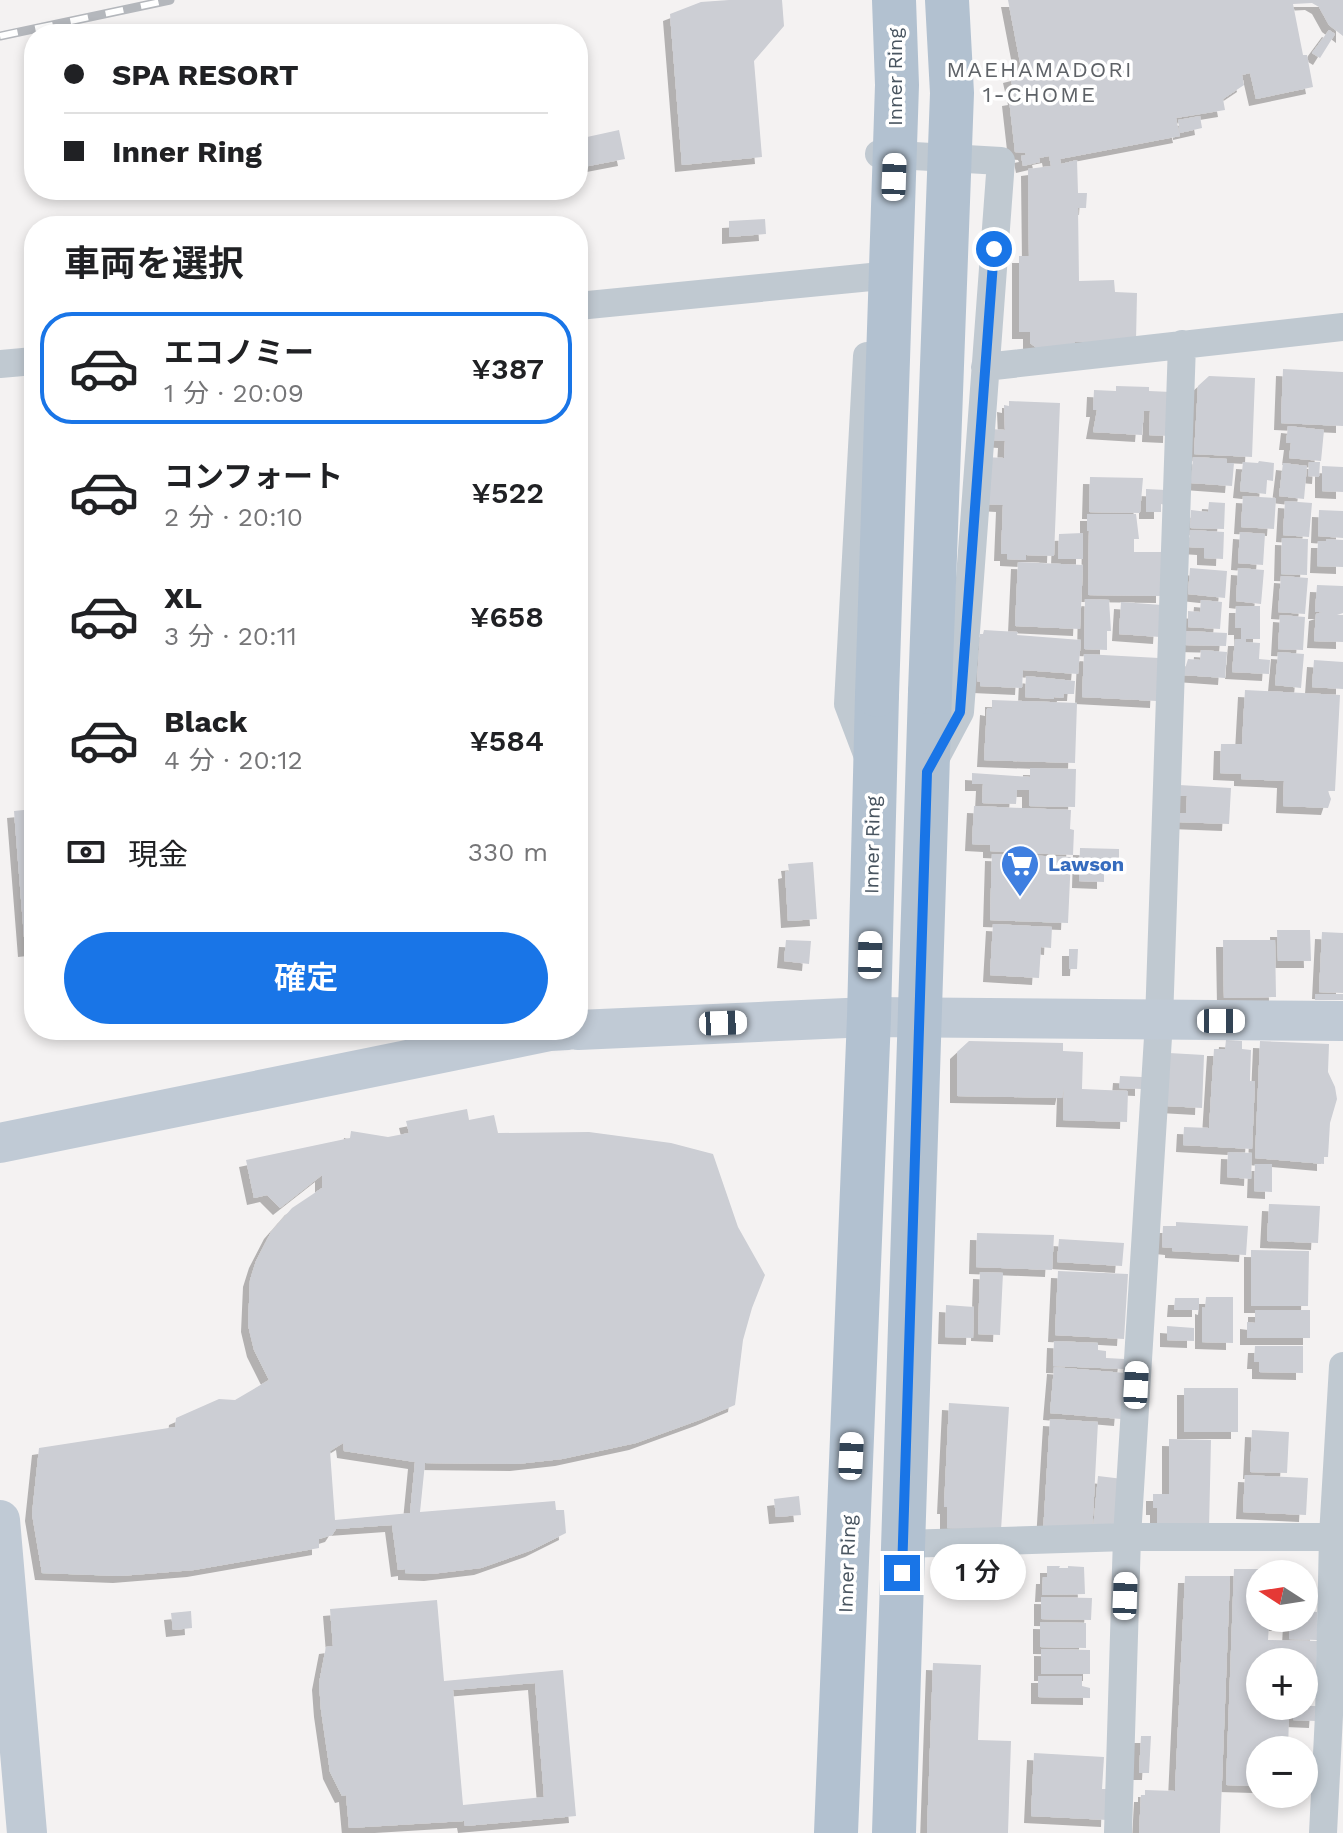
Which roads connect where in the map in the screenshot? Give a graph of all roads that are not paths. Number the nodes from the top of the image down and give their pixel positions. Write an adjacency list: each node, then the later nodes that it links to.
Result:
1 (894, 0): 10 (main road, Inner Ring, bridge)
2 (947, 0): 11 (main road, bridge)
3 (871, 277): 4 (street); 9 (street); 10 (street)
4 (588, 305)
5 (1343, 327): 6 (street)
6 (1182, 344): 9 (street); 14 (street)
7 (24, 362): 8 (street)
8 (0, 364)
9 (985, 367): 11 (street)
10 (873, 771): 12 (main road, Inner Ring)
11 (927, 772): 13 (main road)
12 (869, 1017): 13 (street); 16 (street); 25 (main road, Inner Ring)
13 (922, 1019): 14 (street); 23 (main road)
14 (1159, 1021): 15 (street); 22 (street)
15 (1343, 1021)
16 (588, 1030)
17 (506, 1040): 18 (street)
18 (0, 1143)
19 (1343, 1366): 21 (street)
20 (0, 1520): 24 (street)
21 (1338, 1536): 22 (street); 28 (street)
22 (1127, 1537): 23 (street); 27 (street)
23 (903, 1544): 26 (main road)
24 (27, 1833)
25 (836, 1833)
26 (894, 1833)
27 (1118, 1833)
28 (1323, 1833)

